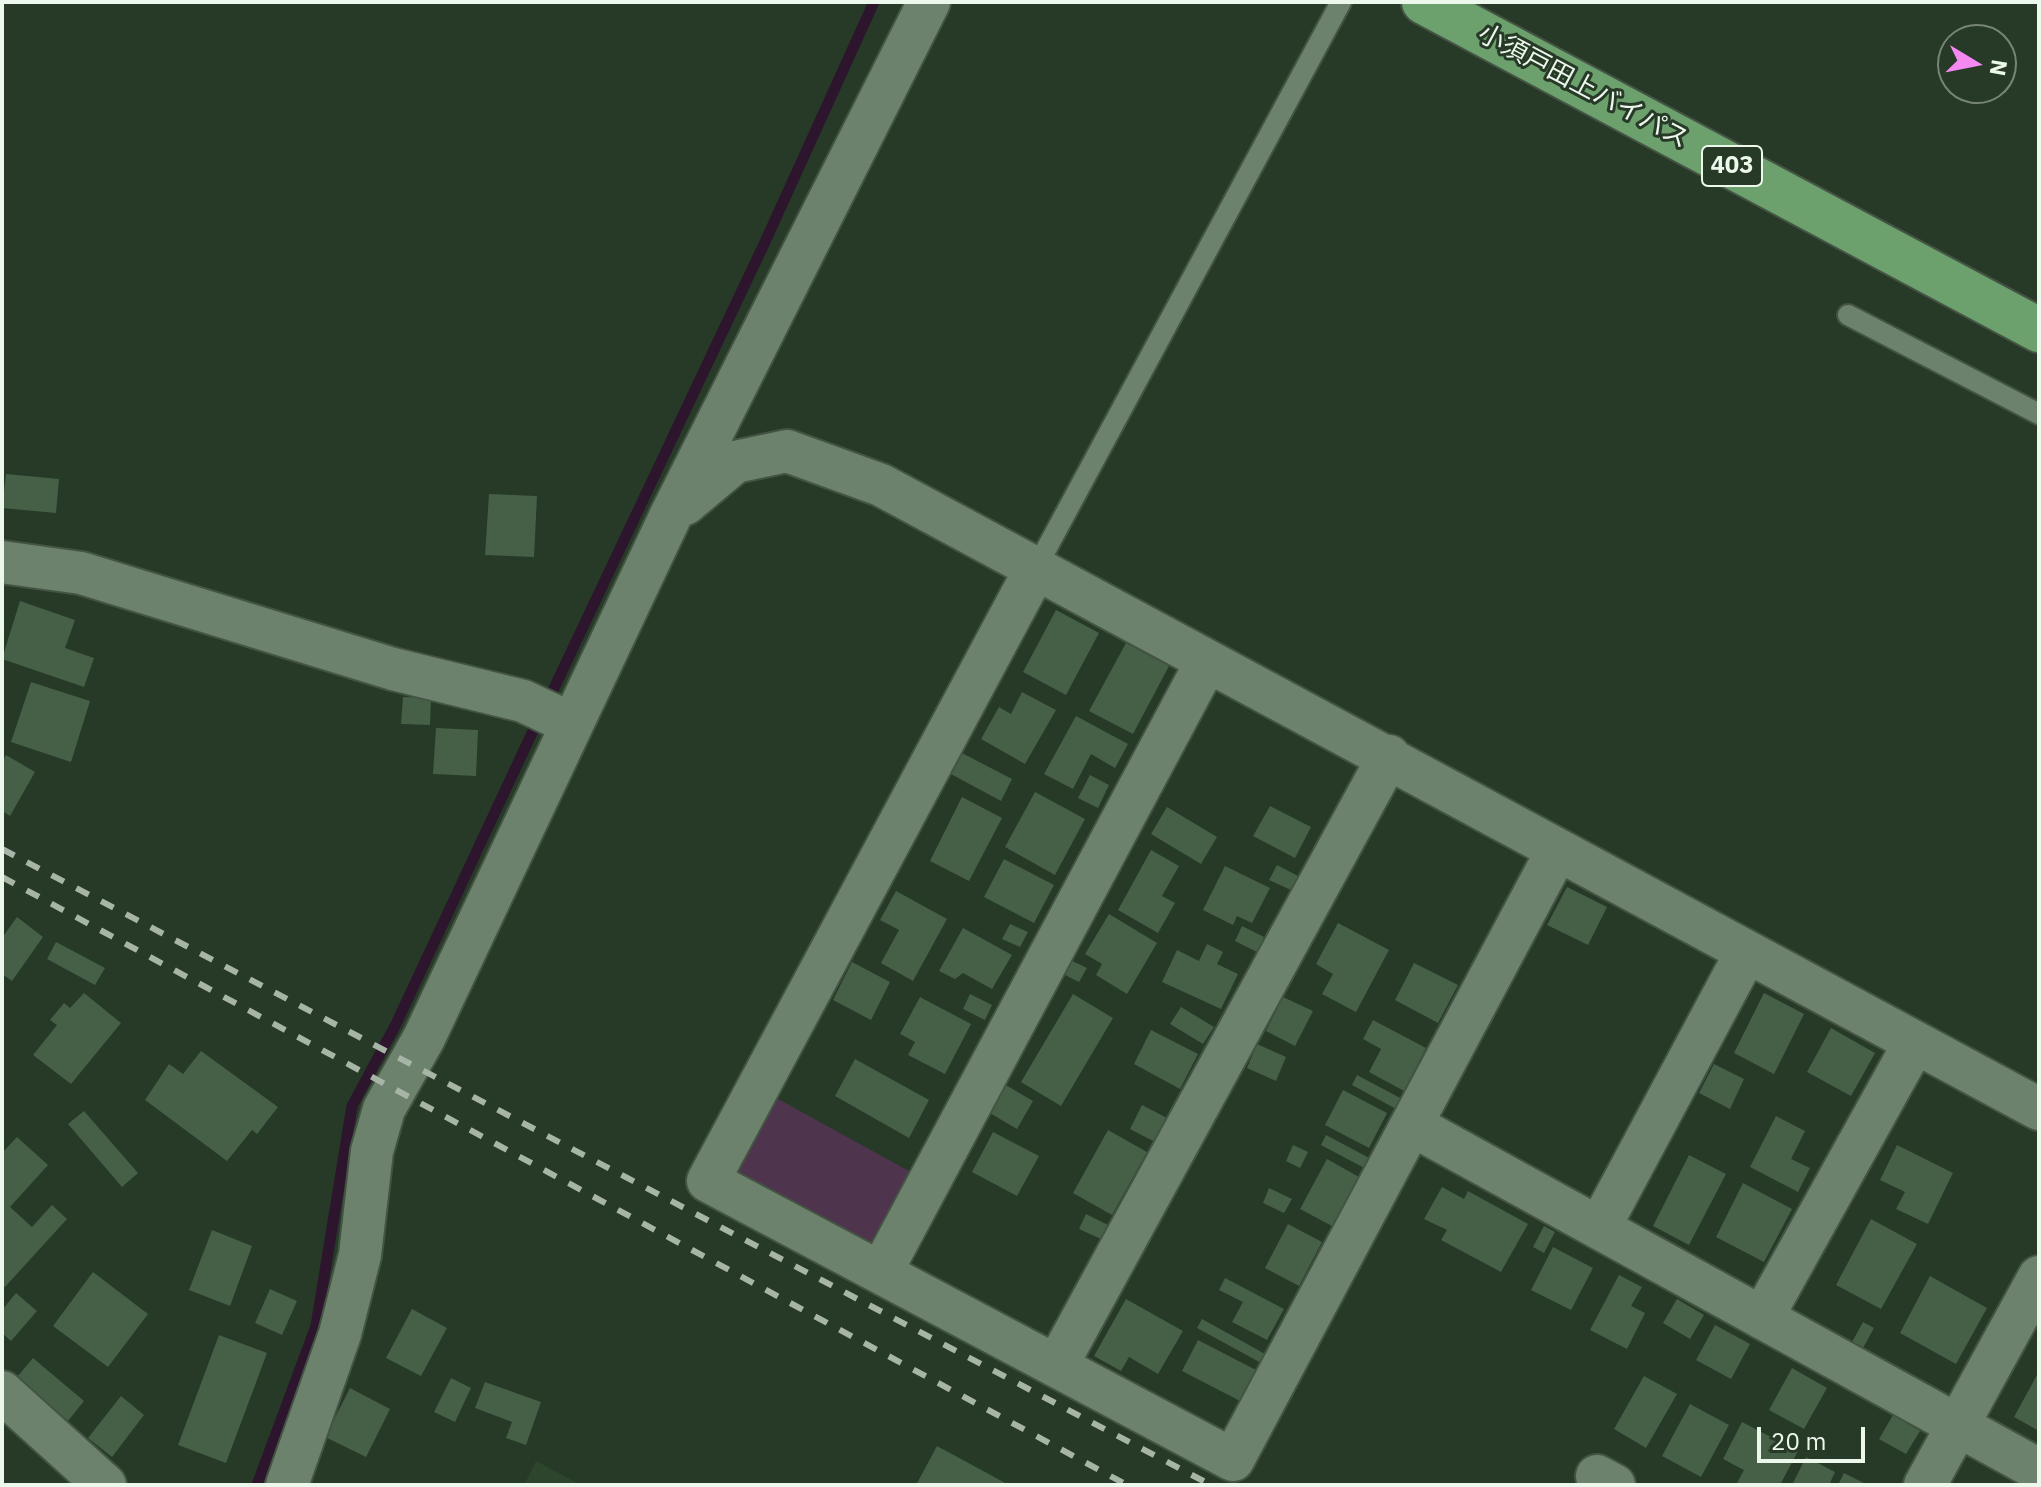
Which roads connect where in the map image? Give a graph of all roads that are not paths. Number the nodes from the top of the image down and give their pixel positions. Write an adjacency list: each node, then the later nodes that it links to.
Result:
1 (929, 2): 7 (street)
2 (1341, 2): 9 (lane)
3 (1424, 2): 5 (highway, 小須戸田上バイパス / 403)
4 (1848, 315): 6 (lane)
5 (2039, 330)
6 (2039, 414)
7 (671, 515): 9 (street); 11 (street)
8 (2, 562): 11 (street)
9 (1035, 570): 10 (street); 19 (street)
10 (1207, 661): 12 (street); 19 (street)
11 (572, 724): 27 (street)
12 (1389, 756): 13 (street); 22 (street)
13 (1557, 851): 14 (street); 17 (street)
14 (1746, 953): 15 (street); 18 (street)
15 (1915, 1042): 16 (street); 21 (street)
16 (2039, 1109)
17 (1412, 1125): 18 (street); 22 (street)
18 (1599, 1228): 21 (street)
19 (881, 1272): 22 (street)
20 (2039, 1277): 24 (street)
21 (1762, 1318): 24 (street)
22 (1057, 1365)
23 (2, 1392): 26 (street)
24 (1957, 1426): 25 (street); 28 (street)
25 (2039, 1470)
26 (105, 1485)
27 (287, 1485)
28 (1925, 1485)

